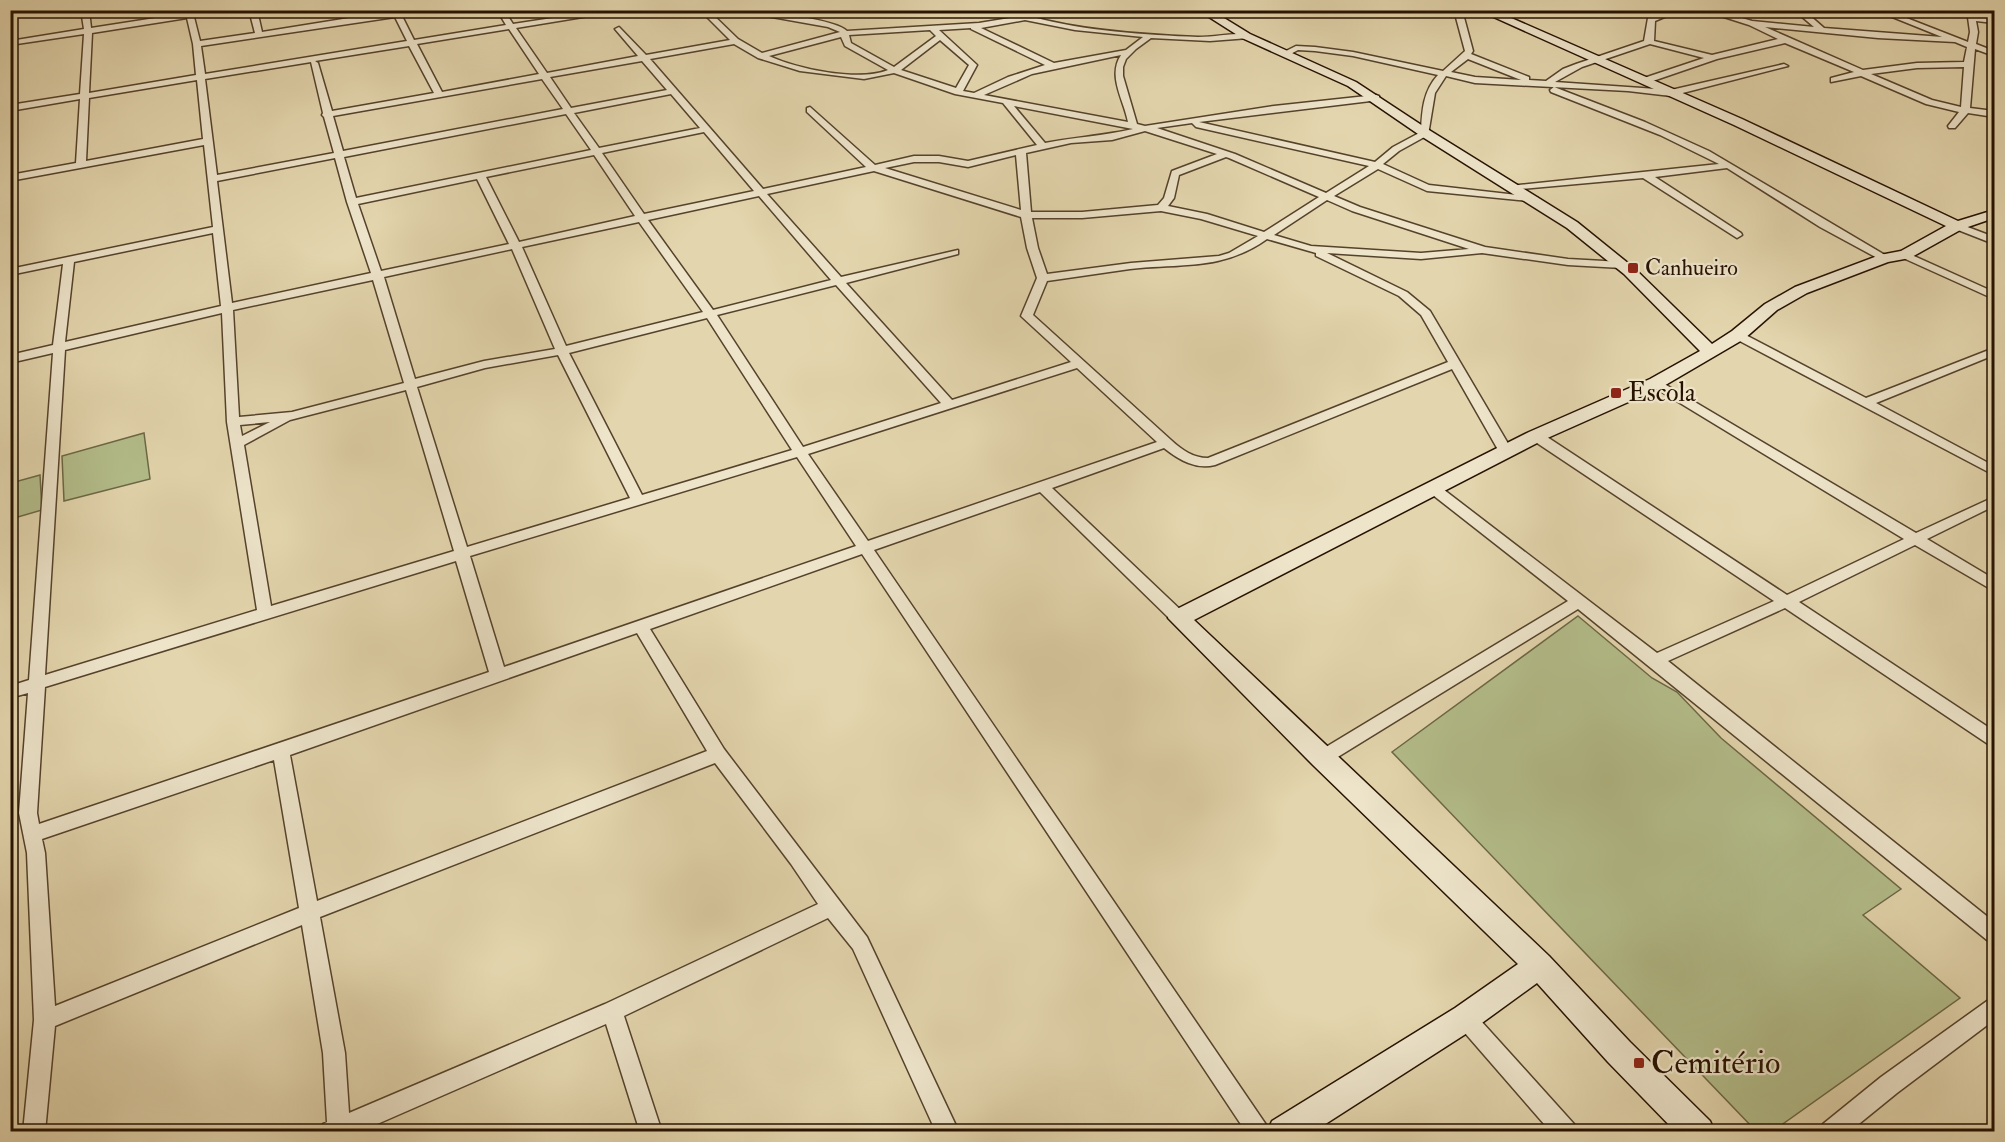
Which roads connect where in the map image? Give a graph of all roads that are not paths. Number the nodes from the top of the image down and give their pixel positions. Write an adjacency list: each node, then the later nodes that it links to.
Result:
1 (35, 10): 18 (street)
2 (85, 10): 29 (street)
3 (225, 10): 21 (street)
4 (253, 10): 32 (street)
5 (500, 10): 25 (street)
6 (703, 10): 37 (street)
7 (736, 10): 30 (street)
8 (1004, 10): 22 (street)
9 (1049, 10): 22 (street)
10 (1203, 10): 34 (street)
11 (1458, 10): 46 (street)
12 (1678, 10): 39 (street)
13 (1705, 10): 24 (street)
14 (1804, 10): 28 (street)
15 (1878, 10): 36 (street)
16 (1487, 11): 51 (street)
17 (396, 12): 32 (street); 38 (street)
18 (10, 14)
19 (589, 14): 25 (street)
20 (1971, 14): 23 (street); 42 (street)
21 (190, 16): 29 (street); 41 (street)
22 (1025, 19): 26 (street); 33 (street)
23 (1995, 21)
24 (1752, 23): 28 (street); 35 (street)
25 (511, 26): 38 (street); 59 (street)
26 (974, 27): 31 (street); 53 (street)
27 (619, 28): 49 (street)
28 (1821, 29): 36 (street)
29 (88, 32): 40 (street); 67 (street)
30 (844, 33): 31 (street); 47 (street); 55 (street)
31 (937, 33): 55 (street); 64 (street)
32 (259, 35): 41 (street)
33 (1150, 35): 34 (street); 43 (street)
34 (1246, 36): 45 (street)
35 (1786, 40): 48 (street); 56 (street)
36 (1953, 40): 42 (street)
37 (737, 41): 47 (street); 49 (street)
38 (412, 42): 50 (street); 66 (street)
39 (1650, 42): 48 (street); 51 (street)
40 (10, 43)
41 (197, 44): 58 (street)
42 (1973, 45): 44 (street); 52 (street)
43 (1126, 52): 53 (street); 78 (street)
44 (1993, 52)
45 (1287, 54): 57 (street); 69 (street)
46 (1466, 55): 57 (street); 62 (street)
47 (762, 56): 55 (street)
48 (1711, 57): 61 (street)
49 (646, 58): 59 (street); 63 (street)
50 (312, 60): 58 (street); 76 (street)
51 (1596, 61): 61 (street); 62 (street)
52 (1968, 65): 56 (street); 73 (street)
53 (1053, 66): 68 (street)
54 (1784, 66): 65 (street)
55 (894, 70): 64 (street)
56 (1861, 72): 60 (street); 73 (street)
57 (1442, 75): 62 (street); 82 (street)
58 (200, 76): 67 (street); 83 (street)
59 (545, 76): 66 (street); 74 (street)
60 (1834, 80)
61 (1644, 81): 65 (street)
62 (1545, 85): 65 (street); 91 (street)
63 (674, 91): 74 (street); 81 (street)
64 (958, 92): 68 (street)
65 (1671, 93): 106 (street)
66 (439, 95): 76 (street)
67 (85, 96): 71 (street); 89 (street)
68 (975, 96): 70 (street)
69 (1376, 98): 77 (street); 82 (street)
70 (1006, 102): 78 (street); 84 (street)
71 (10, 108)
72 (810, 110): 92 (street)
73 (1965, 111): 75 (street); 79 (street)
74 (569, 112): 85 (street); 88 (street)
75 (1995, 114)
76 (326, 115): 88 (street)
77 (1184, 122): 80 (street); 90 (street)
78 (1133, 126): 80 (street)
79 (1952, 126)
80 (1147, 128): 84 (street); 87 (street)
81 (707, 129): 85 (street); 98 (street)
82 (1425, 133): 90 (street); 97 (street)
83 (208, 141): 89 (street); 96 (street)
84 (1043, 147): 86 (street)
85 (596, 152): 93 (street); 105 (street)
86 (1021, 153): 92 (street); 104 (street)
87 (1227, 154): 99 (street); 102 (street)
88 (339, 155): 96 (street); 101 (street)
89 (81, 165): 95 (street)
90 (1377, 165): 99 (street); 100 (street)
91 (1729, 165): 94 (street); 116 (street)
92 (872, 167): 98 (street); 104 (street)
93 (480, 176): 101 (street); 111 (street)
94 (1647, 176): 97 (street); 109 (street)
95 (10, 178)
96 (212, 179): 107 (street)
97 (1512, 188): 100 (street)
98 (761, 192): 105 (street); 122 (street)
99 (1325, 197): 108 (street); 113 (street)
100 (1534, 200): 118 (street)
101 (352, 202): 120 (street)
102 (1161, 208): 104 (street); 108 (street)
103 (1995, 214): 106 (street)
104 (1026, 215): 121 (street)
105 (642, 219): 111 (street); 125 (street)
106 (1957, 226): 110 (street); 115 (street)
107 (219, 229): 117 (street); 124 (street)
108 (1266, 235): 112 (street); 121 (street)
109 (1737, 235)
110 (1995, 241)
111 (516, 246): 120 (street); 128 (street)
112 (1310, 249): 113 (street); 132 (street)
113 (1484, 250): 118 (street)
114 (954, 252): 122 (street)
115 (1905, 255): 116 (street); 123 (street)
116 (1885, 258): 126 (street)
117 (69, 260): 119 (street); 127 (street)
118 (1622, 265): 130 (street)
119 (10, 272)
120 (378, 277): 124 (street); 135 (street)
121 (1043, 278): 133 (street)
122 (838, 281): 125 (street); 137 (street)
123 (1995, 296)
124 (227, 308): 127 (street); 139 (street)
125 (710, 315): 128 (street); 143 (street)
126 (1738, 335): 130 (street); 136 (street)
127 (59, 348): 131 (street); 161 (street)
128 (562, 351): 135 (street); 148 (street)
129 (1995, 351): 136 (street)
130 (1711, 352): 134 (street)
131 (10, 359)
132 (1455, 363): 141 (street); 144 (street)
133 (1078, 364): 137 (street); 141 (street)
134 (1656, 383): 140 (street); 150 (street)
135 (409, 386): 138 (street); 152 (street)
136 (1867, 402): 145 (street)
137 (949, 404): 143 (street)
138 (292, 416): 139 (street); 142 (street)
139 (233, 422): 142 (street)
140 (1536, 436): 144 (street); 154 (street)
141 (1166, 443): 146 (street)
142 (236, 444): 156 (street)
143 (800, 452): 148 (street); 151 (street)
144 (1506, 452): 147 (street)
145 (1995, 471)
146 (1042, 487): 151 (street); 157 (street)
147 (1434, 489): 155 (street); 157 (street)
148 (638, 500): 152 (street)
149 (1995, 501): 150 (street)
150 (1916, 538): 153 (street); 154 (street)
151 (866, 546): 158 (street); 180 (street)
152 (461, 554): 156 (street); 160 (street)
153 (1995, 586)
154 (1788, 601): 159 (street); 163 (street)
155 (1579, 602): 159 (street); 166 (street)
156 (265, 613): 161 (street)
157 (1179, 618): 166 (street)
158 (640, 625): 160 (street); 165 (street)
159 (1655, 660): 170 (street)
160 (498, 674): 164 (street)
161 (38, 684): 162 (street); 167 (street)
162 (10, 692)
163 (1995, 739)
164 (281, 751): 167 (street); 169 (street)
165 (718, 754): 168 (street); 169 (street)
166 (1322, 758): 171 (street)
167 (33, 834): 175 (street)
168 (831, 907): 173 (street); 179 (street)
169 (309, 913): 175 (street); 176 (street)
170 (1995, 934)
171 (1539, 965): 174 (street); 183 (street)
172 (1995, 1008): 184 (street)
173 (612, 1011): 176 (street); 178 (street)
174 (1465, 1018): 181 (street); 182 (street)
175 (45, 1020): 177 (street)
176 (336, 1130)
177 (34, 1131)
178 (651, 1131)
179 (948, 1131)
180 (1260, 1131)
181 (1283, 1131)
182 (1566, 1131)
183 (1699, 1131)
184 (1831, 1131)

